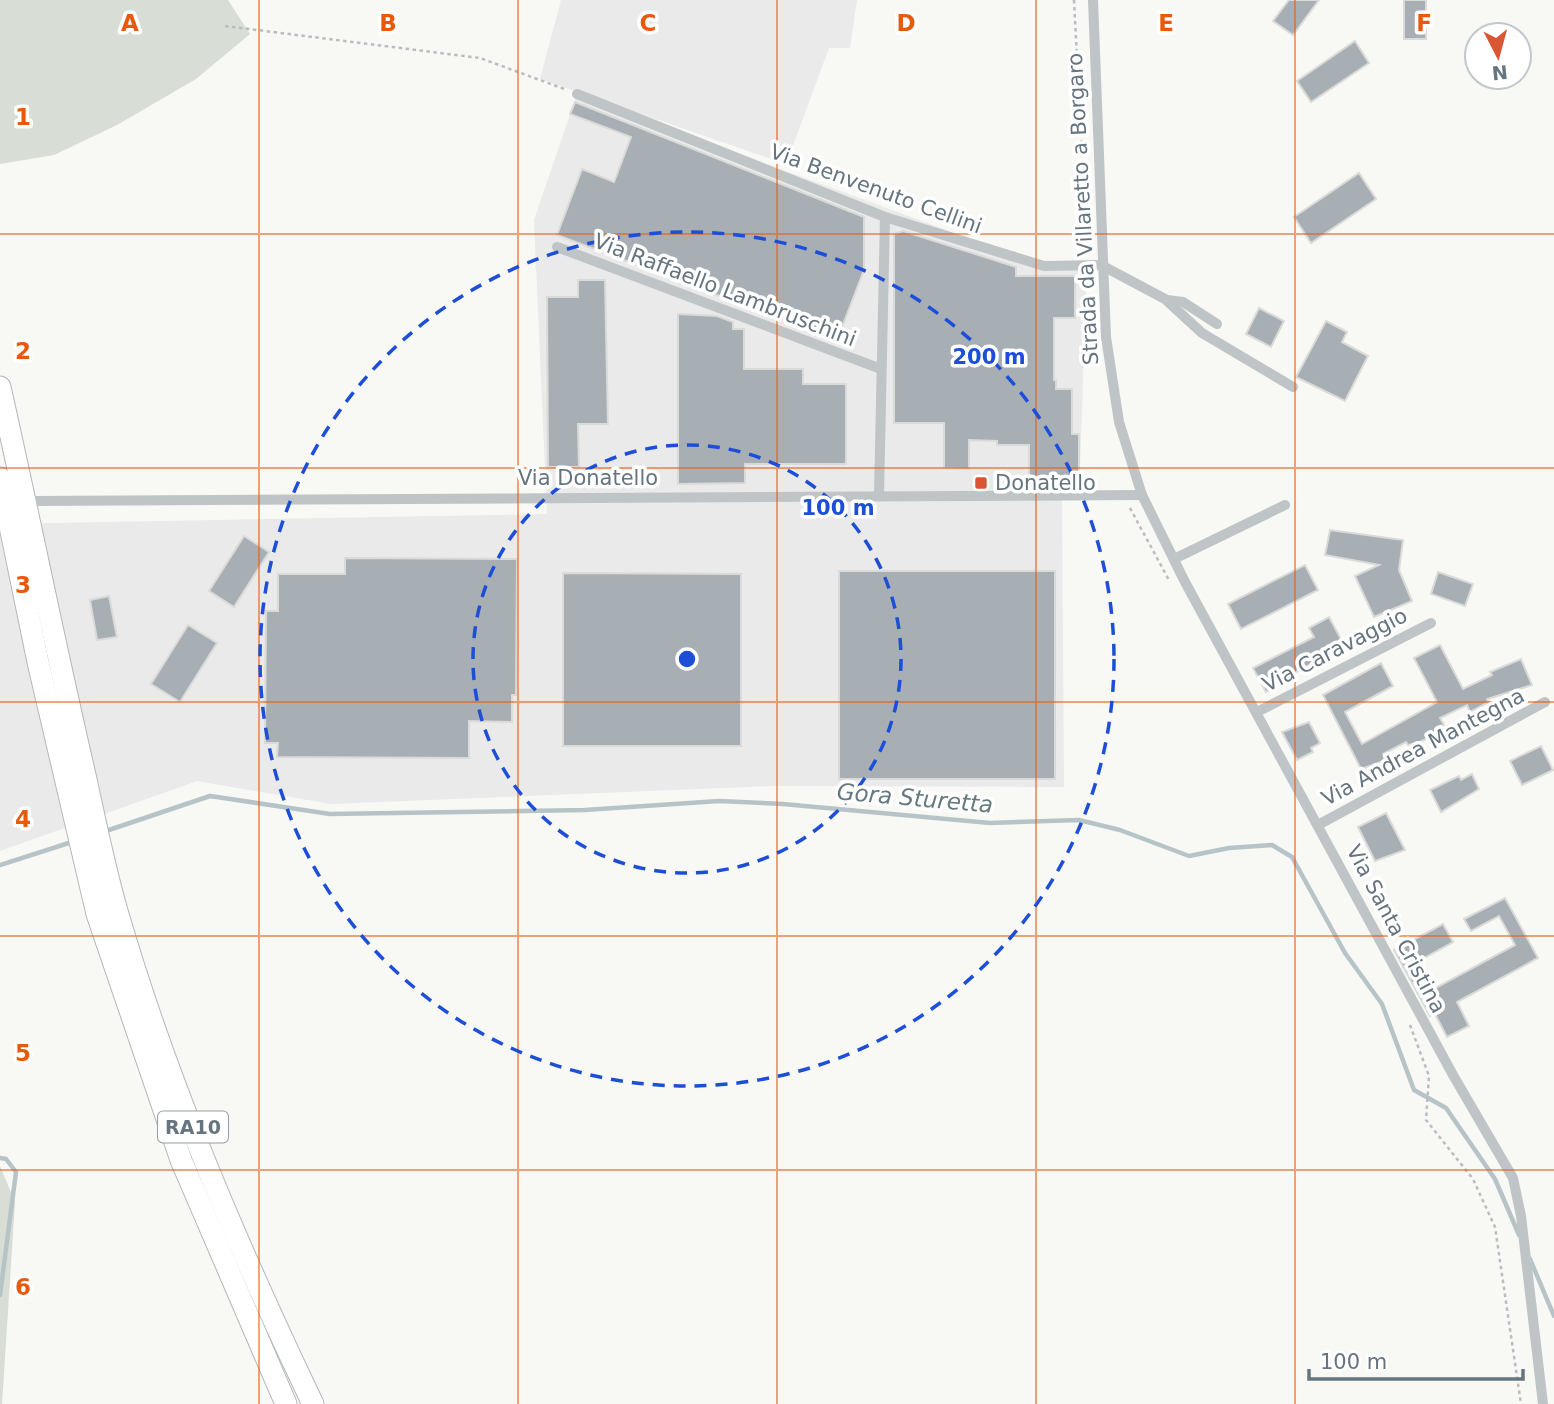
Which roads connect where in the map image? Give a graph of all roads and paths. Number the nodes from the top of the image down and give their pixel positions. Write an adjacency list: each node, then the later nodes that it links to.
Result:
1 (1074, 0): 7 (path)
2 (1093, 0): 8 (street, Strada da Villaretto a Borgaro)
3 (225, 26): 4 (path)
4 (577, 94): 5 (street, Via Benvenuto Cellini)
5 (885, 217): 7 (street, Via Benvenuto Cellini); 11 (street)
6 (556, 247): 11 (street, Via Raffaello Lambruschini)
7 (1087, 265): 8 (street, Via Benvenuto Cellini)
8 (1101, 265): 9 (street, Via Benvenuto Cellini); 16 (street, Strada da Villaretto a Borgaro)
9 (1165, 299): 10 (street, Via Benvenuto Cellini); 13 (street, Via Benvenuto Cellini)
10 (1217, 324)
11 (881, 369): 15 (street)
12 (0, 387): 23 (highway, RA10)
13 (1293, 387)
14 (0, 478): 23 (highway, RA10)
15 (879, 495): 16 (street, Via Donatello); 17 (street, Via Donatello)
16 (1142, 495): 19 (street, Via Santa Cristina)
17 (34, 501)
18 (1284, 505): 19 (street)
19 (1174, 559): 22 (street, Via Santa Cristina)
20 (1431, 623): 22 (street, Via Caravaggio)
21 (1545, 702): 24 (street, Via Andrea Mantegna)
22 (1257, 712): 24 (street, Via Santa Cristina)
23 (84, 813): 25 (highway, RA10)
24 (1318, 825): 30 (street, Via Santa Cristina)
25 (91, 843): 27 (highway, RA10); 28 (highway, RA10)
26 (1429, 1090): 29 (path)
27 (286, 1404)
28 (313, 1404)
29 (1521, 1404)
30 (1543, 1404)

